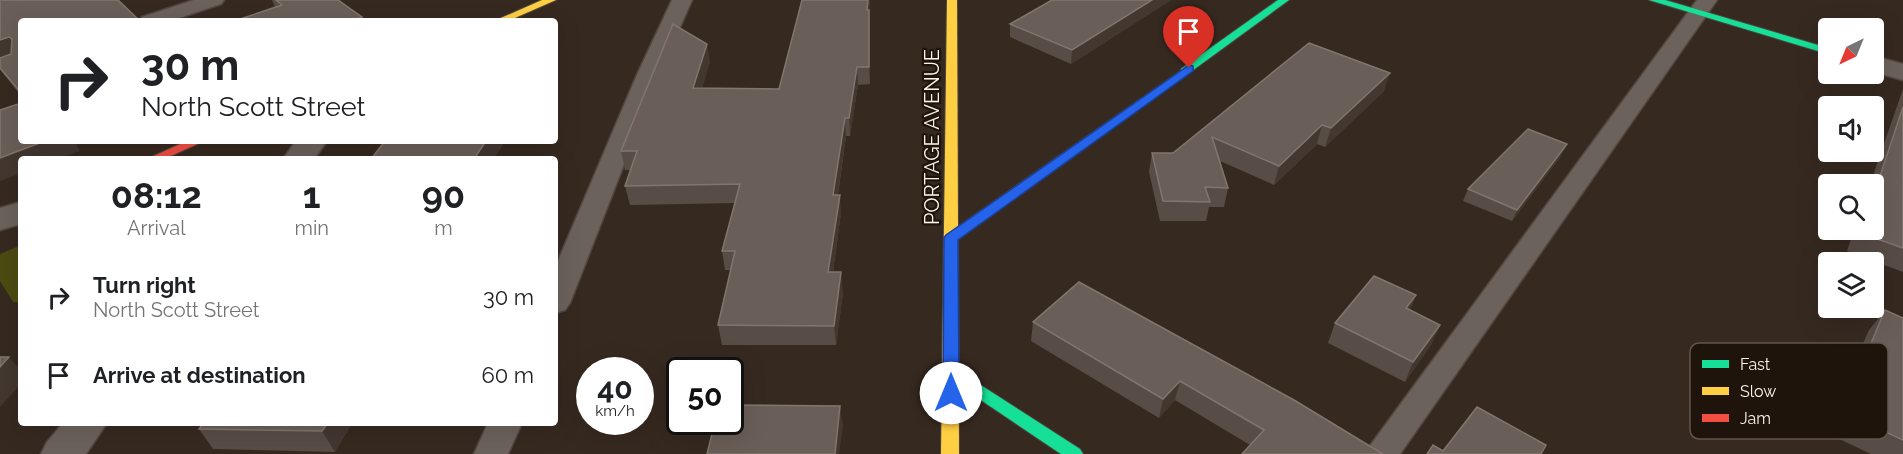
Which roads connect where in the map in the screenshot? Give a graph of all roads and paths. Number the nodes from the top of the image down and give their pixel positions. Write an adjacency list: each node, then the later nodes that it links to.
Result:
1 (213, 0): 8 (lane)
2 (551, 0): 9 (street)
3 (682, 0): 20 (lane)
4 (952, 0): 19 (street, PORTAGE AVENUE)
5 (1284, 0): 19 (street)
6 (1654, 0): 7 (street)
7 (1703, 6): 10 (street); 28 (lane)
8 (158, 18)
9 (506, 18)
10 (1818, 47)
11 (1884, 67): 12 (street)
12 (1903, 72)
13 (190, 144): 15 (street)
14 (310, 144): 16 (street)
15 (160, 156)
16 (300, 156)
17 (18, 213): 18 (street)
18 (0, 220)
19 (951, 238): 21 (street, PORTAGE AVENUE)
20 (558, 296)
21 (951, 372): 26 (street, PORTAGE AVENUE); 27 (street)
22 (85, 426): 24 (street)
23 (504, 426): 25 (lane)
24 (62, 454)
25 (491, 454)
26 (950, 454)
27 (1074, 454)
28 (1381, 454)

